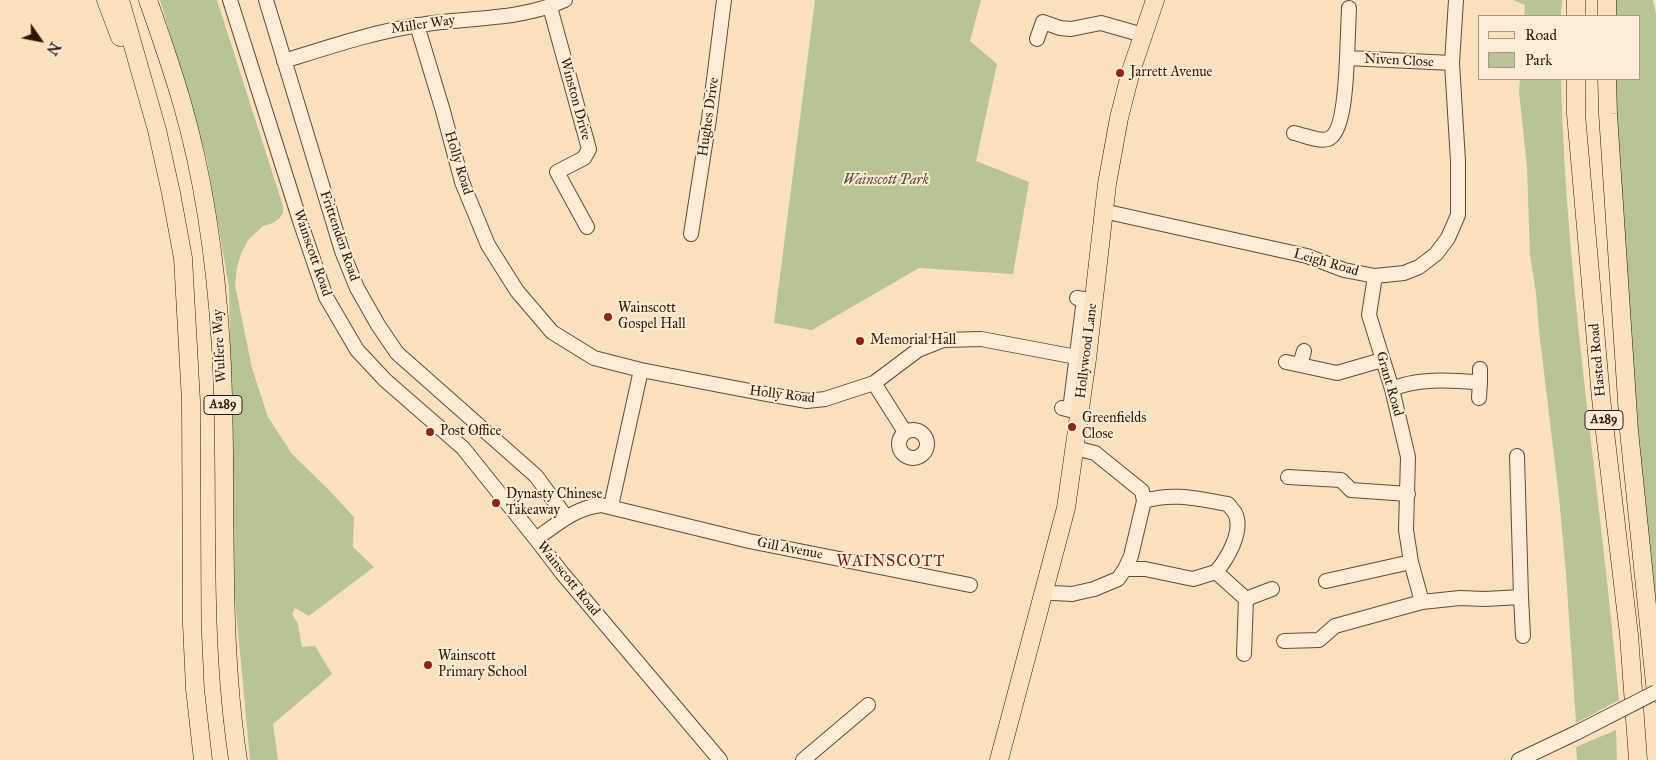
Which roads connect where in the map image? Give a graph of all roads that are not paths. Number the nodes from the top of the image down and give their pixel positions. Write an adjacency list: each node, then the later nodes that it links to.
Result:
1 (106, 0): 24 (main road, A289)
2 (120, 0): 24 (main road, A289)
3 (148, 0): 66 (main road, Wulfere Way / A289)
4 (230, 0): 49 (street, Wainscott Road)
5 (266, 0): 20 (street, Frittenden Road)
6 (565, 0): 12 (street, Miller Way)
7 (724, 0): 28 (street, Hughes Drive)
8 (1155, 0): 17 (main road, Hollywood Lane)
9 (1456, 0): 21 (street, Leigh Road)
10 (1576, 0): 14 (main road)
11 (1607, 0): 15 (main road)
12 (550, 7): 16 (street, Miller Way); 27 (street, Winston Drive)
13 (1349, 8): 19 (street, Niven Close)
14 (1576, 15)
15 (1607, 15)
16 (417, 25): 20 (street, Miller Way); 36 (street, Holly Road)
17 (1143, 35): 18 (street); 26 (main road, Hollywood Lane)
18 (1037, 39)
19 (1347, 58): 21 (street, Niven Close); 25 (street, Niven Close)
20 (284, 60): 48 (street, Frittenden Road)
21 (1452, 63): 29 (street, Leigh Road)
22 (1576, 80): 71 (main road, Hasted Road / A289)
23 (1607, 80): 63 (main road, Hasted Road / A289)
24 (157, 130): 65 (main road, A289)
25 (1294, 133)
26 (1104, 212): 29 (street, Leigh Road); 32 (main road, Hollywood Lane)
27 (587, 227)
28 (691, 234)
29 (1374, 276): 33 (street, Grant Road)
30 (1076, 298): 32 (street)
31 (1304, 350): 35 (street)
32 (1082, 358): 37 (street, Holly Road); 40 (street); 42 (main road, Hollywood Lane)
33 (1382, 360): 35 (street); 38 (street, Grant Road)
34 (1286, 362): 35 (street)
35 (1300, 365)
36 (641, 370): 37 (street, Holly Road); 47 (street)
37 (874, 383): 41 (street)
38 (1392, 389): 39 (street); 45 (street, Grant Road)
39 (1479, 398)
40 (1062, 408)
41 (905, 432)
42 (1075, 448): 46 (street); 56 (main road, Hollywood Lane)
43 (1517, 456): 57 (street)
44 (1288, 477): 45 (street)
45 (1408, 494): 50 (street, Grant Road)
46 (1144, 501): 51 (street); 52 (street)
47 (611, 506): 48 (street, Gill Avenue); 54 (street, Gill Avenue)
48 (566, 517): 49 (street, Gill Avenue)
49 (536, 539): 67 (street, Wainscott Road)
50 (1411, 562): 53 (street); 59 (street, Grant Road)
51 (1125, 569): 52 (street); 56 (street)
52 (1216, 572): 58 (street)
53 (1326, 581)
54 (970, 585)
55 (1272, 589): 58 (street)
56 (1044, 590): 69 (main road, Hollywood Lane)
57 (1522, 597): 59 (street); 60 (street)
58 (1246, 599): 62 (street)
59 (1422, 602): 61 (street)
60 (1523, 636)
61 (1284, 641)
62 (1244, 654)
63 (1656, 692): 70 (street, bridge)
64 (868, 705): 68 (street)
65 (203, 760)
66 (238, 760)
67 (720, 760)
68 (803, 760)
69 (999, 760)
70 (1519, 760)
71 (1638, 760)

